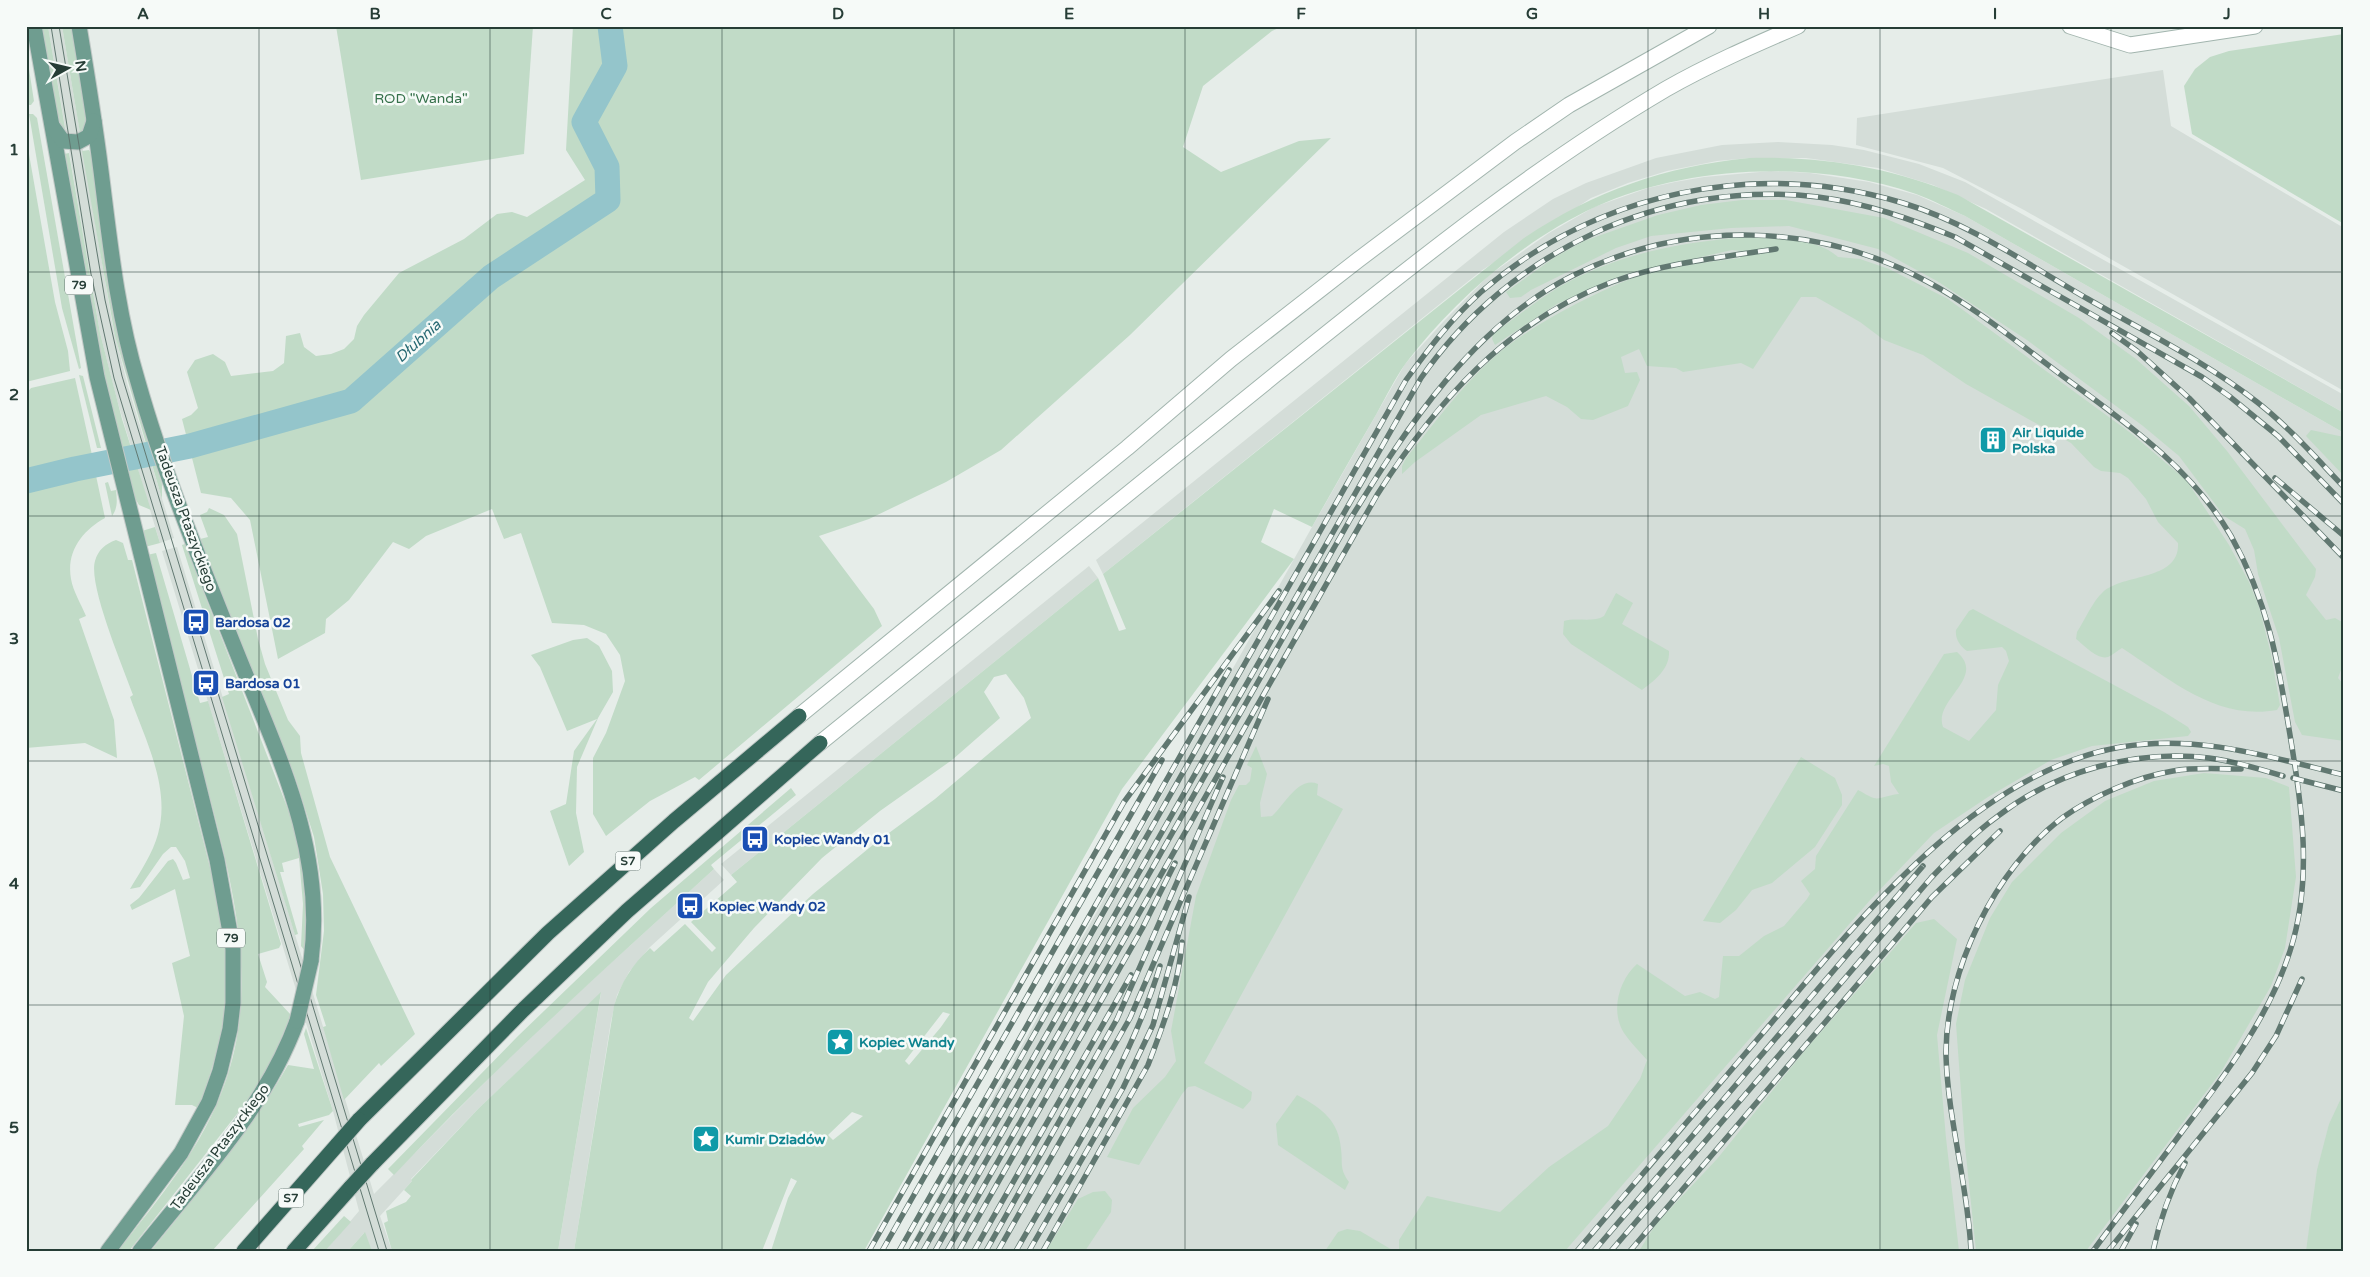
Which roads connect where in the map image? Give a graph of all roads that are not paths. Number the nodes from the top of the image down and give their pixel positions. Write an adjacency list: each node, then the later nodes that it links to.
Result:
1 (34, 26): 8 (main road, Tadeusza Ptaszyckiego / 79)
2 (78, 26): 7 (main road, Tadeusza Ptaszyckiego)
3 (1709, 26): 9 (main road, S7)
4 (1798, 26): 10 (main road)
5 (2070, 26): 6 (main road)
6 (2255, 26)
7 (94, 120): 8 (main road); 12 (main road, Tadeusza Ptaszyckiego, bridge)
8 (50, 121): 11 (main road, Tadeusza Ptaszyckiego / 79)
9 (798, 716): 13 (highway, S7, bridge)
10 (820, 743): 14 (highway, bridge)
11 (108, 1251)
12 (140, 1251)
13 (244, 1251)
14 (294, 1251)

